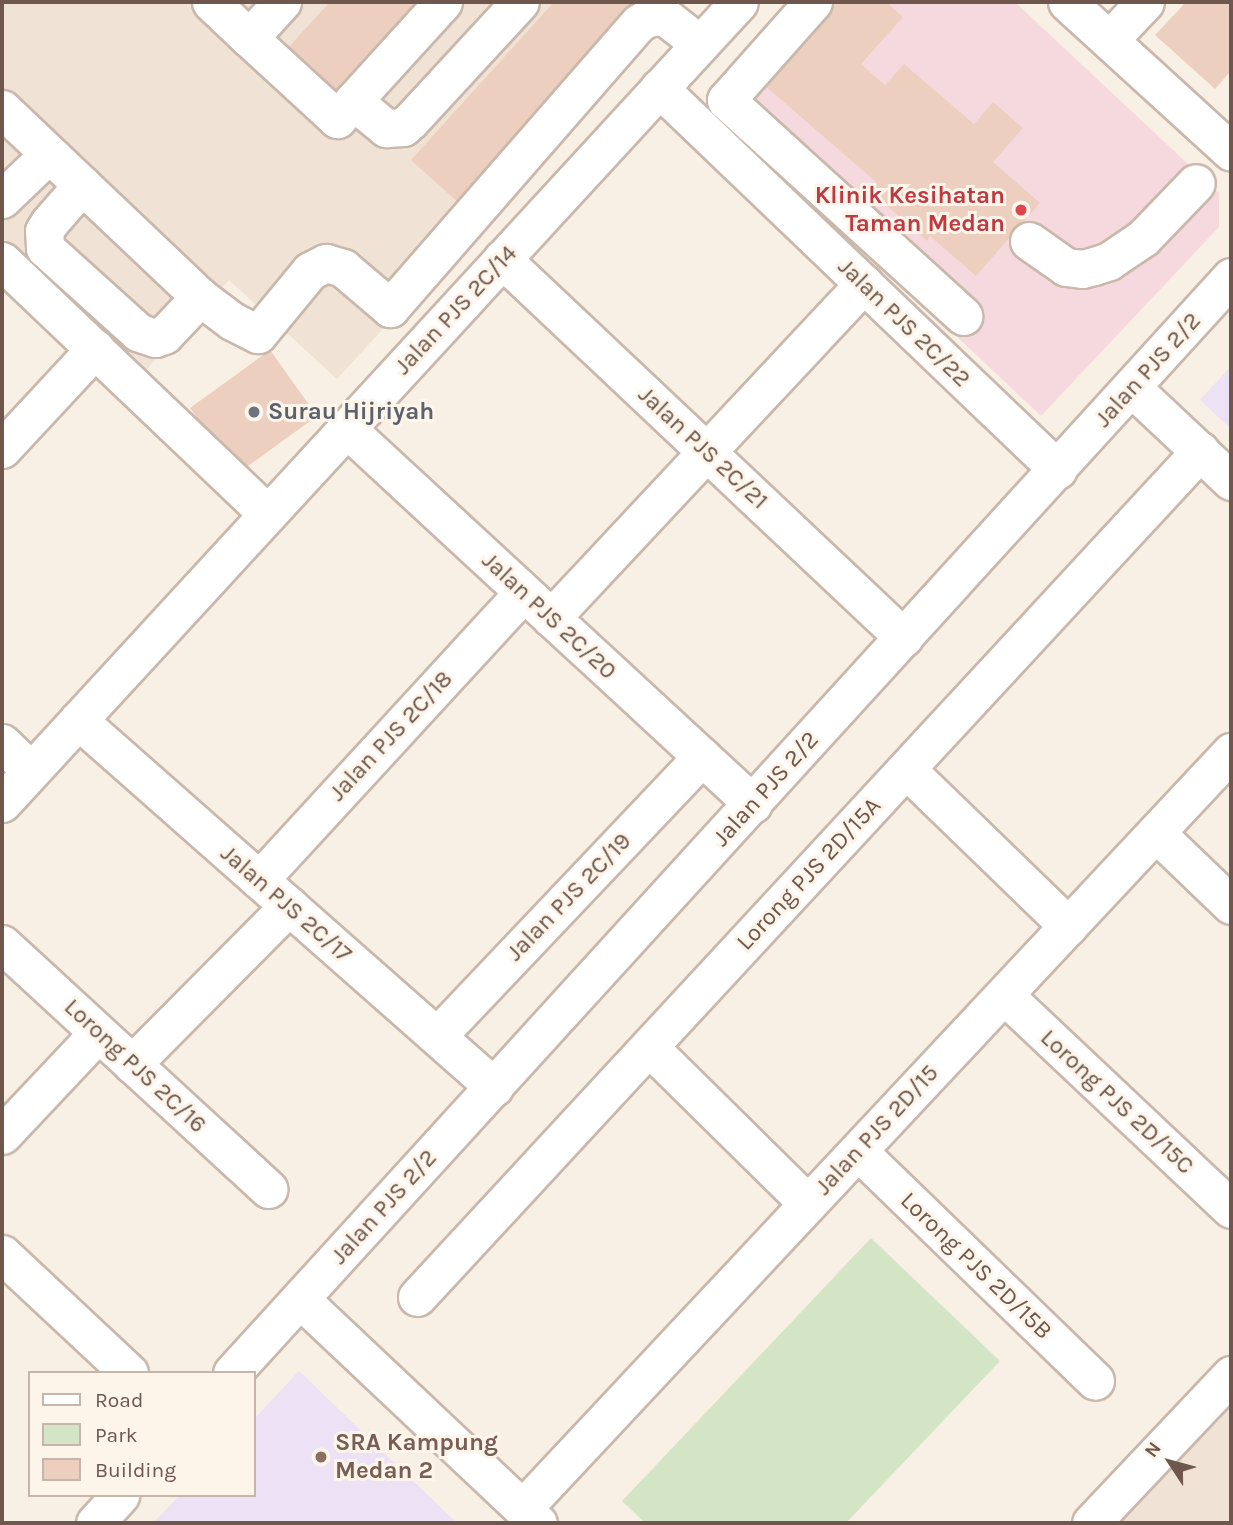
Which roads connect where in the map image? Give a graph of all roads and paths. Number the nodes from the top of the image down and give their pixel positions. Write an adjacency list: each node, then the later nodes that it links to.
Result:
1 (211, 2): 9 (street)
2 (282, 2): 9 (street)
3 (443, 2): 13 (street)
4 (520, 2): 13 (street)
5 (739, 2): 11 (street, Jalan PJS 2C/14)
6 (813, 2): 26 (street)
7 (1067, 2): 10 (street)
8 (1145, 2): 10 (street)
9 (249, 37): 13 (street)
10 (1109, 40): 15 (street)
11 (700, 44): 12 (street, Jalan PJS 2C/14); 25 (street)
12 (659, 88): 21 (street, Jalan PJS 2C/14); 24 (street, Jalan PJS 2C/22)
13 (353, 101)
14 (2, 109): 16 (street)
15 (1231, 152)
16 (49, 154): 18 (street); 19 (street)
17 (1196, 183): 20 (street)
18 (82, 185): 25 (street); 25 (street)
19 (2, 199)
20 (1029, 241)
21 (502, 259): 29 (street, Jalan PJS 2C/14); 32 (street, Jalan PJS 2C/21)
22 (2, 261): 27 (street)
23 (1231, 278): 28 (street, Jalan PJS 2/2)
24 (864, 284): 32 (street); 33 (street, Jalan PJS 2C/22)
25 (201, 298)
26 (963, 316)
27 (95, 349): 30 (street); 35 (street)
28 (1132, 388): 31 (street); 33 (street, Jalan PJS 2/2)
29 (346, 428): 35 (street, Jalan PJS 2C/14); 36 (street, Jalan PJS 2C/20)
30 (2, 450)
31 (1200, 451): 34 (street); 43 (street, Lorong PJS 2D/15A)
32 (707, 452): 37 (street); 38 (street, Jalan PJS 2C/21)
33 (1058, 470): 38 (street, Jalan PJS 2/2)
34 (1231, 481)
35 (268, 514): 39 (street, Jalan PJS 2C/14)
36 (523, 593): 37 (street, Jalan PJS 2C/20); 48 (street, Jalan PJS 2C/18)
37 (551, 618): 42 (street, Jalan PJS 2C/20)
38 (904, 638): 46 (street, Jalan PJS 2/2)
39 (78, 720): 44 (street, Jalan PJS 2C/14); 48 (street, Jalan PJS 2C/17)
40 (2, 743): 44 (street)
41 (1231, 752): 47 (street, Jalan PJS 2D/15)
42 (702, 757): 46 (street, Jalan PJS 2C/20); 55 (street, Jalan PJS 2C/19)
43 (906, 769): 51 (street); 56 (street, Lorong PJS 2D/15A)
44 (31, 771): 45 (street, Jalan PJS 2C/14)
45 (2, 803)
46 (752, 804): 58 (street, Jalan PJS 2/2)
47 (1156, 833): 49 (street); 51 (street, Jalan PJS 2D/15)
48 (259, 880): 50 (street, Jalan PJS 2C/17)
49 (1231, 905)
50 (289, 906): 55 (street, Jalan PJS 2C/17); 57 (street)
51 (1068, 926): 53 (street, Jalan PJS 2D/15)
52 (2, 944): 54 (street, Lorong PJS 2C/16)
53 (1003, 995): 60 (street, Jalan PJS 2D/15); 63 (street, Lorong PJS 2D/15C)
54 (99, 1033): 57 (street, Lorong PJS 2C/16); 59 (street)
55 (437, 1036): 58 (street, Jalan PJS 2C/17)
56 (649, 1047): 62 (street); 65 (street, Lorong PJS 2D/15A)
57 (132, 1064): 61 (street, Lorong PJS 2C/16)
58 (494, 1087): 66 (street, Jalan PJS 2/2)
59 (2, 1135)
60 (858, 1150): 62 (street, Jalan PJS 2D/15); 70 (street, Lorong PJS 2D/15B)
61 (268, 1189)
62 (808, 1204): 72 (street, Jalan PJS 2D/15)
63 (1231, 1209)
64 (2, 1254): 67 (street)
65 (417, 1297)
66 (300, 1299): 68 (street, Jalan PJS 2/2); 72 (street)
67 (127, 1371)
68 (234, 1371)
69 (1231, 1375): 74 (street)
70 (1095, 1381)
71 (118, 1497): 73 (street)
72 (531, 1516)
73 (95, 1523)
74 (1091, 1523)

